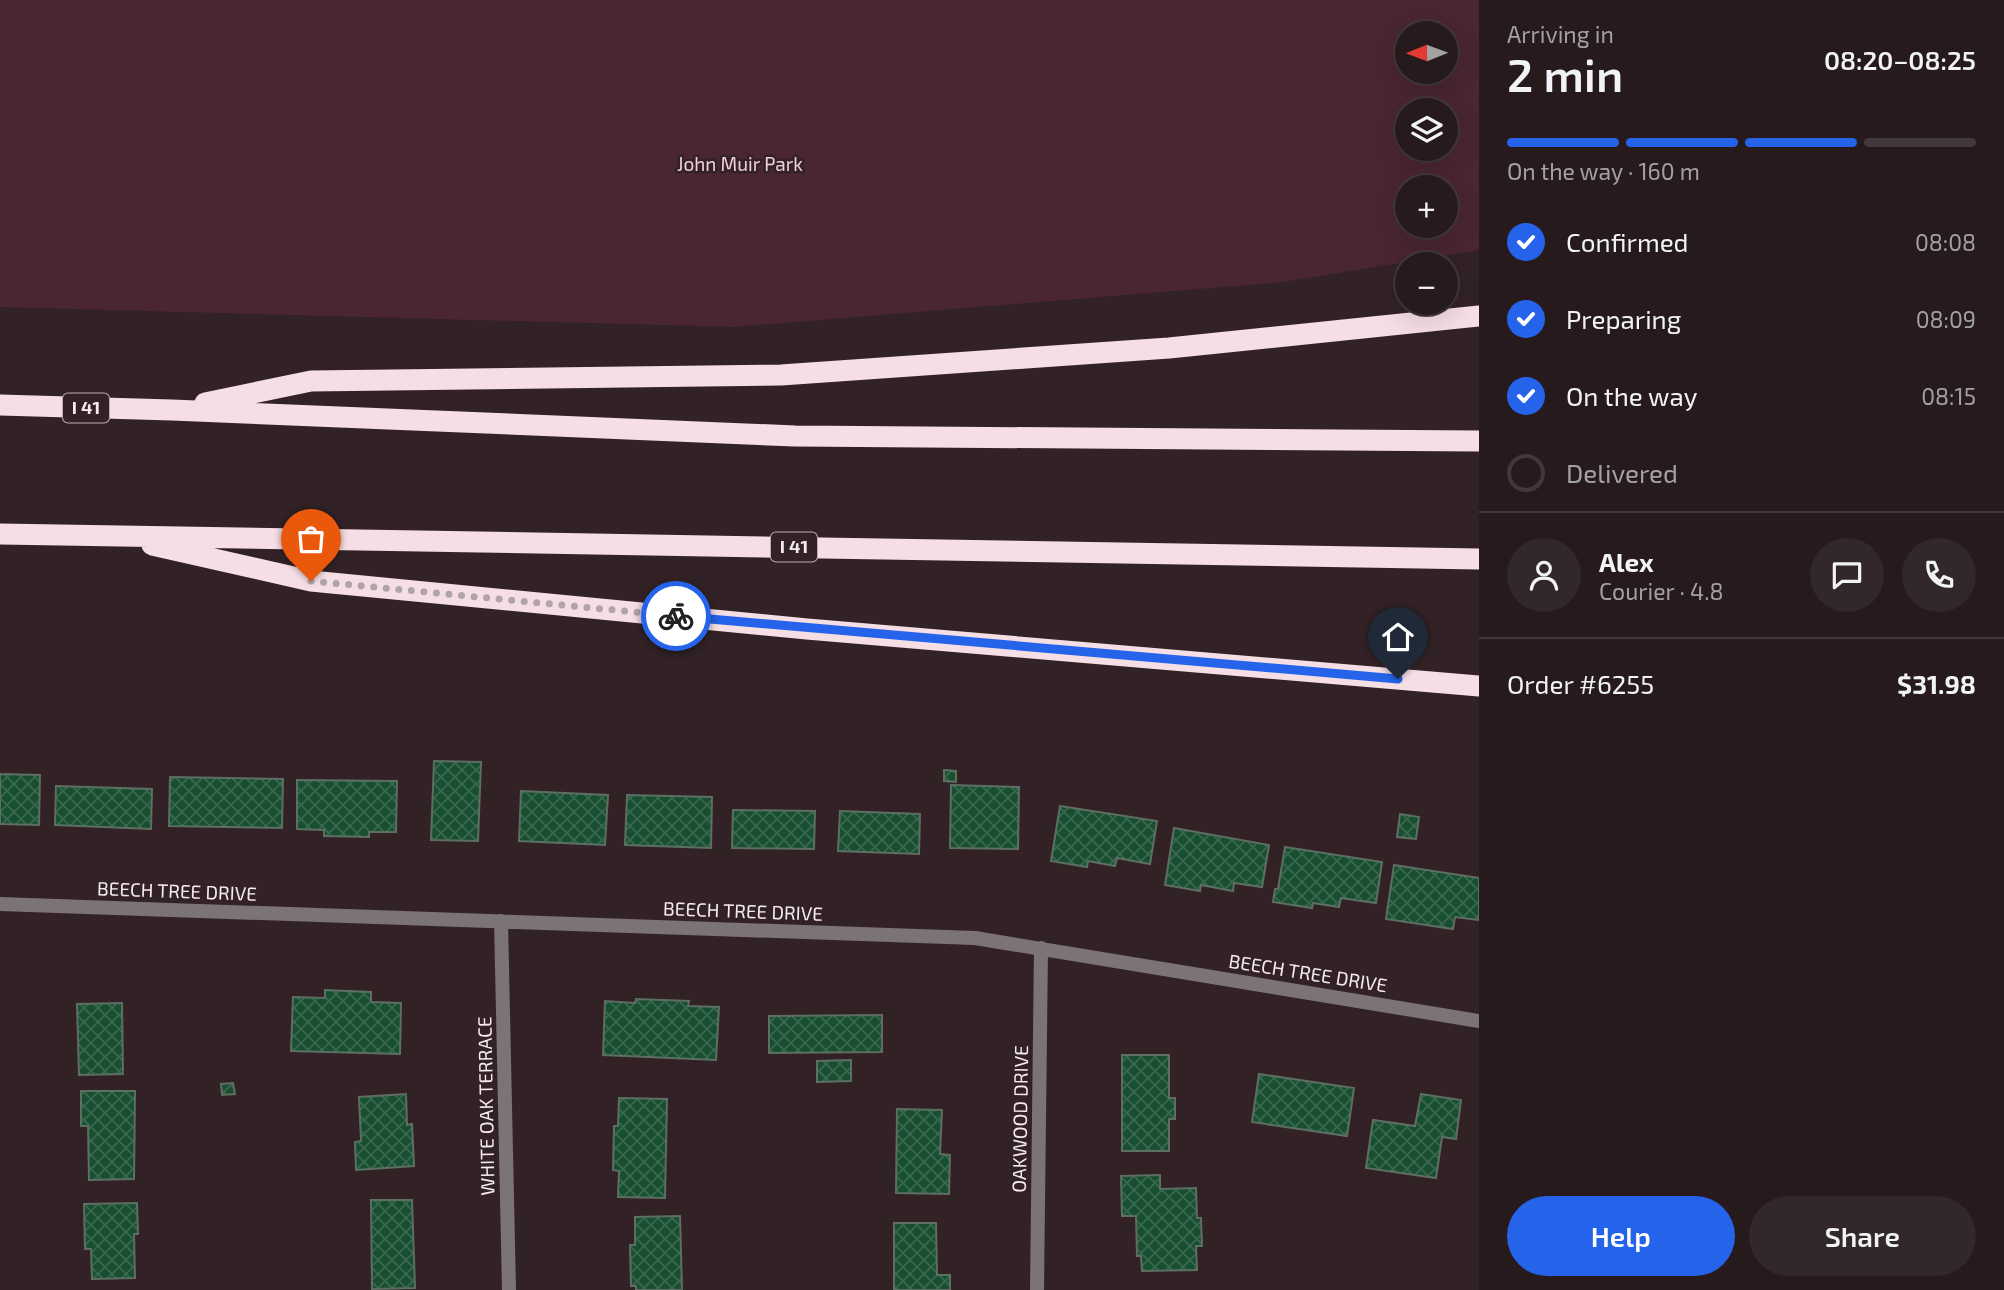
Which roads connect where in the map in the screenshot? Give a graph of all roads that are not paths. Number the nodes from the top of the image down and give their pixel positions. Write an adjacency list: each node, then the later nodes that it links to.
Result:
1 (1479, 316): 3 (highway)
2 (0, 405): 3 (highway, I 41)
3 (172, 410): 4 (highway, I 41)
4 (1479, 441)
5 (0, 534): 6 (highway, I 41)
6 (109, 536): 7 (highway, I 41); 8 (highway)
7 (1479, 559)
8 (1479, 686)
9 (0, 904): 10 (street, BEECH TREE DRIVE)
10 (501, 921): 11 (street, BEECH TREE DRIVE); 13 (street, WHITE OAK TERRACE)
11 (1041, 948): 12 (street, BEECH TREE DRIVE); 14 (street, OAKWOOD DRIVE)
12 (1479, 1021)
13 (509, 1290)
14 (1037, 1290)

